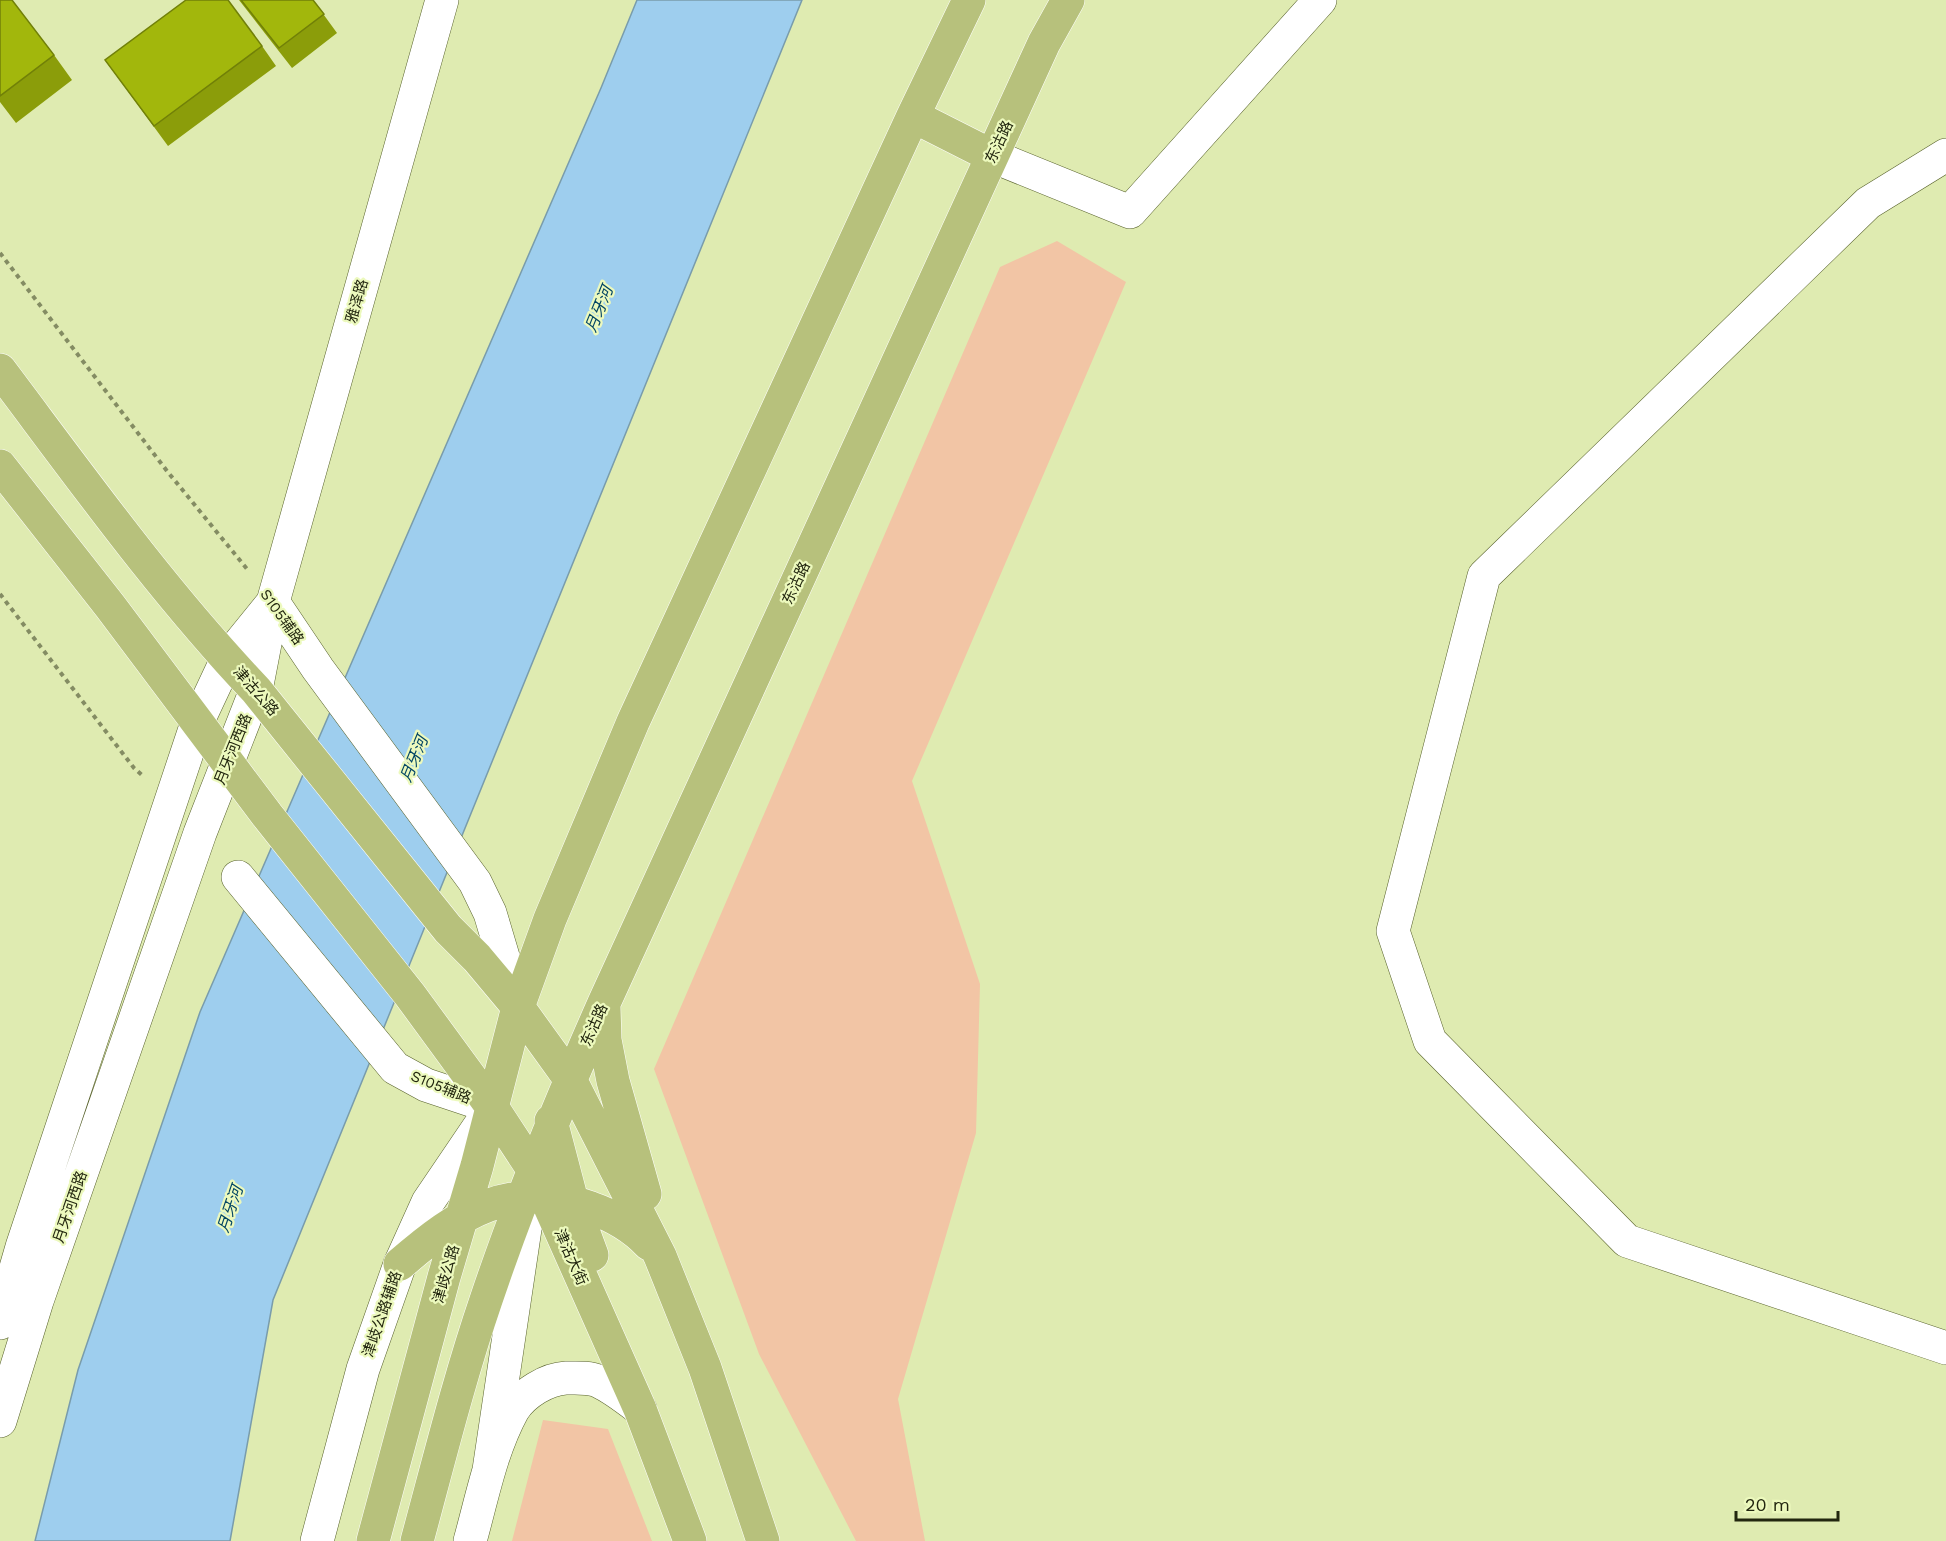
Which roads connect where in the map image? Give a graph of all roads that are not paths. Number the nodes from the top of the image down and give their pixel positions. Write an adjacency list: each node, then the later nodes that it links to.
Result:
1 (442, 0): 10 (street, 雅泽路)
2 (969, 0): 5 (main road)
3 (1068, 0): 7 (main road, 东沽路)
4 (1320, 0): 7 (street)
5 (913, 116): 7 (main road); 16 (main road)
6 (1946, 155): 28 (street)
7 (992, 156): 17 (main road, 东沽路)
8 (0, 370): 11 (main road, 津沽公路)
9 (0, 466): 13 (main road)
10 (273, 602): 11 (street); 12 (street, 月牙河西路); 18 (street, S105辅路)
11 (227, 659): 12 (main road, 津沽公路); 13 (street)
12 (256, 690): 14 (street, 月牙河西路); 18 (main road, 津沽公路)
13 (197, 723): 14 (main road); 27 (street)
14 (227, 763): 21 (main road, 津沽大街); 30 (street, 月牙河西路)
15 (238, 877): 21 (street, S105辅路)
16 (550, 919): 18 (main road); 19 (main road)
17 (603, 1003): 20 (main road, 东沽路); 25 (main road)
18 (518, 1007): 19 (main road); 21 (main road, 津歧公路)
19 (540, 1036): 20 (main road); 22 (main road)
20 (570, 1080): 22 (main road, 东沽路); 25 (main road)
21 (492, 1107): 23 (main road, 津沽大街); 24 (main road, 津歧公路); 26 (street, 津歧公路辅路)
22 (552, 1126): 23 (main road, 东沽路); 23 (main road)
23 (541, 1192): 24 (main road); 25 (main road); 29 (main road, 津沽大街); 31 (street); 34 (main road)
24 (462, 1219): 26 (main road); 33 (main road, 津歧公路)
25 (660, 1256): 37 (main road)
26 (400, 1264): 32 (street, 津歧公路辅路)
27 (0, 1323)
28 (1946, 1348)
29 (640, 1409): 31 (street); 36 (main road, 津沽大街)
30 (0, 1422)
31 (489, 1470): 35 (street)
32 (317, 1541)
33 (373, 1541)
34 (417, 1541)
35 (470, 1541)
36 (690, 1541)
37 (763, 1541)

